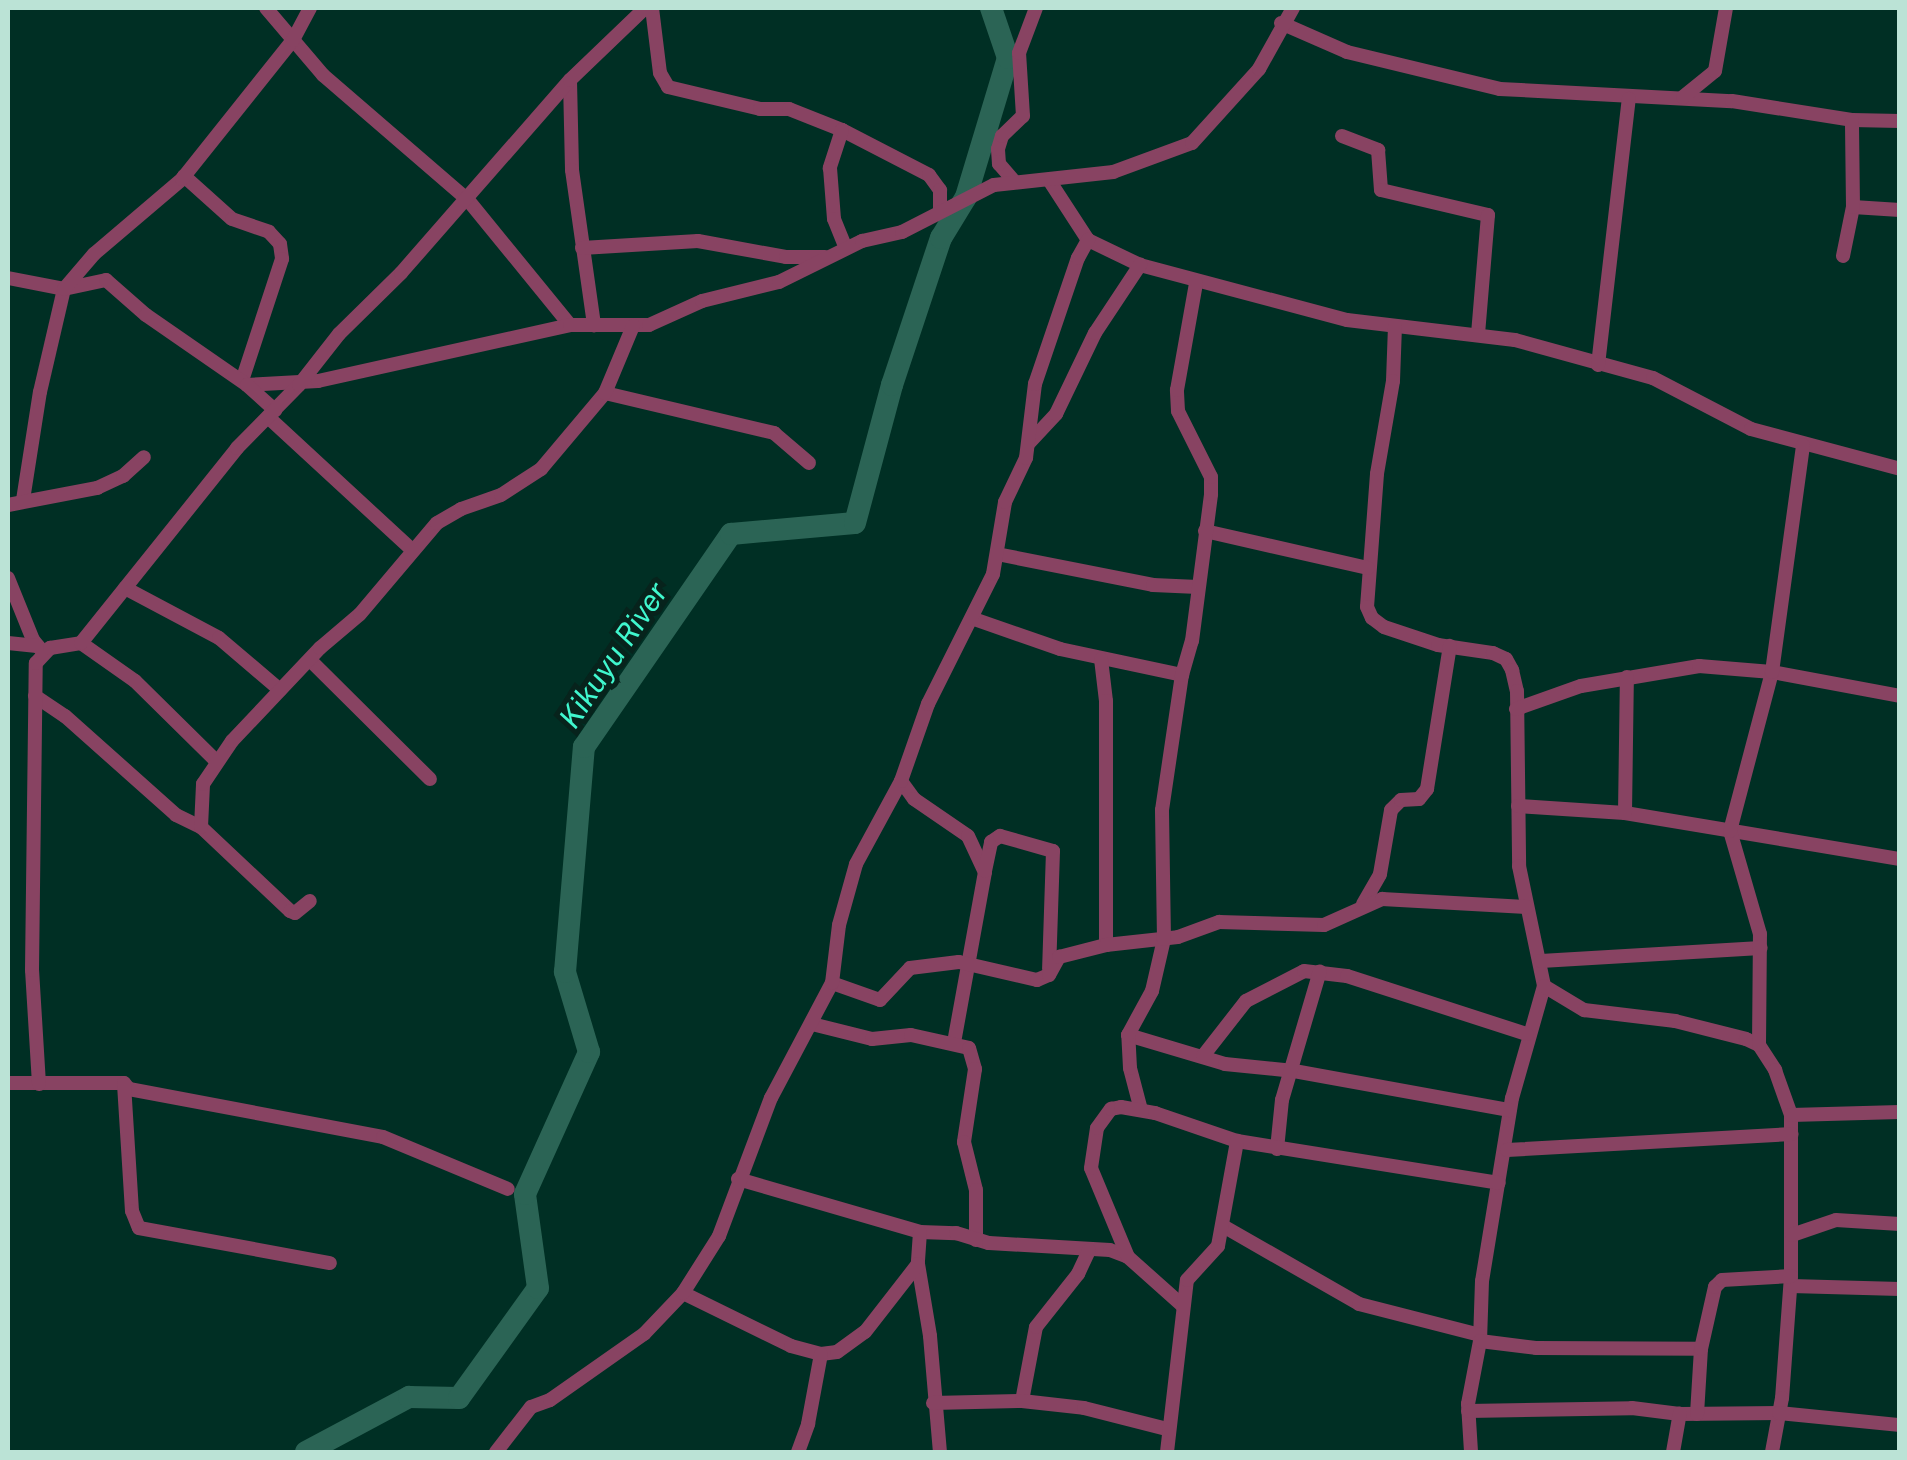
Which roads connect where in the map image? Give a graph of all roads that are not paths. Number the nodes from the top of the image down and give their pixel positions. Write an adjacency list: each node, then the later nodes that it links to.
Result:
1 (266, 8): 8 (street)
2 (310, 8): 8 (street)
3 (649, 8): 9 (street); 14 (street)
4 (1036, 8): 17 (street)
5 (1293, 8): 7 (street)
6 (1726, 8): 10 (street)
7 (1280, 23): 11 (street); 18 (street)
8 (294, 40): 16 (street); 19 (street)
9 (570, 80): 19 (street); 24 (street)
10 (1683, 97): 11 (street); 12 (street)
11 (1629, 99): 37 (street)
12 (1852, 120): 13 (street); 20 (street)
13 (1900, 120)
14 (842, 130): 21 (street); 25 (street)
15 (1342, 136): 36 (street)
16 (184, 176): 31 (street); 38 (street)
17 (1014, 180): 18 (street); 21 (street)
18 (1049, 180): 23 (street)
19 (468, 200): 33 (street); 39 (street)
20 (1853, 208): 22 (street); 26 (street)
21 (940, 210): 25 (street)
22 (1900, 210)
23 (1088, 240): 28 (street); 42 (street)
24 (582, 248): 27 (street); 32 (street)
25 (846, 248): 27 (street)
26 (1843, 256)
27 (827, 257): 34 (street)
28 (1140, 265): 30 (street); 42 (street)
29 (8, 278): 31 (street)
30 (1196, 283): 35 (street); 48 (street)
31 (64, 289): 38 (street); 47 (street)
32 (594, 324): 33 (street); 34 (street)
33 (570, 326): 39 (street)
34 (633, 326): 40 (street)
35 (1394, 326): 36 (street); 51 (street)
36 (1478, 333): 37 (street)
37 (1598, 365): 43 (street)
38 (245, 383): 39 (street); 41 (street)
39 (299, 384): 41 (street)
40 (605, 393): 45 (street); 49 (street)
41 (272, 414): 49 (street); 54 (street)
42 (1029, 444): 50 (street)
43 (1803, 445): 46 (street); 62 (street)
44 (144, 457): 47 (street)
45 (809, 463)
46 (1900, 469)
47 (15, 502)
48 (1205, 531): 51 (street); 53 (street)
49 (412, 550): 61 (street)
50 (998, 554): 53 (street); 55 (street)
51 (1368, 568): 58 (street)
52 (8, 578): 59 (street)
53 (1198, 587): 63 (street)
54 (124, 588): 56 (street); 65 (street)
55 (974, 619): 60 (street); 71 (street)
56 (81, 643): 59 (street); 69 (street)
57 (8, 644): 59 (street)
58 (1450, 646): 68 (street); 79 (street)
59 (40, 649): 66 (street)
60 (1101, 659): 63 (street); 82 (street)
61 (310, 660): 65 (street); 70 (street)
62 (1772, 672): 64 (street); 67 (street); 75 (street)
63 (1182, 675): 81 (street)
64 (1627, 677): 68 (street); 73 (street)
65 (280, 690): 69 (street)
66 (34, 696): 74 (street); 99 (street)
67 (1900, 696)
68 (1516, 709): 72 (street)
69 (216, 761): 74 (street)
70 (430, 779)
71 (901, 781): 77 (street); 88 (street)
72 (1518, 806): 73 (street); 80 (street)
73 (1625, 813): 75 (street)
74 (200, 827): 78 (street)
75 (1730, 831): 76 (street); 83 (street)
76 (1900, 859)
77 (985, 872): 85 (street); 87 (street)
78 (310, 901)
79 (1363, 904): 80 (street); 81 (street)
80 (1527, 907): 84 (street)
81 (1164, 939): 82 (street); 92 (street)
82 (1106, 945): 87 (street)
83 (1761, 948): 84 (street); 94 (street)
84 (1541, 961): 89 (street)
85 (968, 964): 87 (street); 88 (street); 93 (street)
86 (1320, 970): 91 (street); 95 (street); 96 (street)
87 (1049, 975)
88 (832, 982): 90 (street)
89 (1544, 986): 91 (street); 94 (street)
90 (812, 1024): 93 (street); 108 (street)
91 (1527, 1034): 101 (street)
92 (1128, 1035): 95 (street); 100 (street)
93 (954, 1043): 115 (street)
94 (1759, 1046): 103 (street)
95 (1203, 1056): 96 (street)
96 (1294, 1071): 101 (street); 106 (street)
97 (8, 1083): 99 (street)
98 (124, 1083): 99 (street); 110 (street); 118 (street)
99 (39, 1084)
100 (1142, 1110): 105 (street); 117 (street)
101 (1509, 1110): 107 (street)
102 (1900, 1112): 103 (street)
103 (1792, 1115): 104 (street)
104 (1792, 1134): 107 (street); 114 (street)
105 (1237, 1142): 106 (street); 112 (street)
106 (1277, 1149): 109 (street)
107 (1506, 1150): 109 (street)
108 (738, 1178): 113 (street); 122 (street)
109 (1499, 1183): 124 (street)
110 (508, 1189)
111 (1900, 1224): 114 (street)
112 (1223, 1226): 123 (street); 124 (street)
113 (920, 1232): 115 (street); 119 (street)
114 (1792, 1235): 120 (street)
115 (976, 1240): 116 (street)
116 (1089, 1250): 117 (street); 127 (street)
117 (1128, 1257): 123 (street)
118 (330, 1264)
119 (918, 1264): 126 (street); 128 (street)
120 (1791, 1281): 121 (street); 125 (street); 130 (street)
121 (1900, 1289)
122 (682, 1294): 126 (street); 135 (street)
123 (1183, 1306): 134 (street)
124 (1480, 1339): 125 (street); 129 (street)
125 (1701, 1349): 132 (street)
126 (821, 1354): 136 (street)
127 (1022, 1400): 128 (street); 134 (street)
128 (933, 1403): 137 (street)
129 (1468, 1411): 131 (street); 139 (street)
130 (1779, 1413): 132 (street); 133 (street); 141 (street)
131 (1680, 1414): 132 (street); 140 (street)
132 (1697, 1414)
133 (1900, 1426)
134 (1167, 1429): 138 (street)
135 (496, 1452)
136 (798, 1452)
137 (940, 1452)
138 (1166, 1452)
139 (1471, 1452)
140 (1673, 1452)
141 (1772, 1452)

